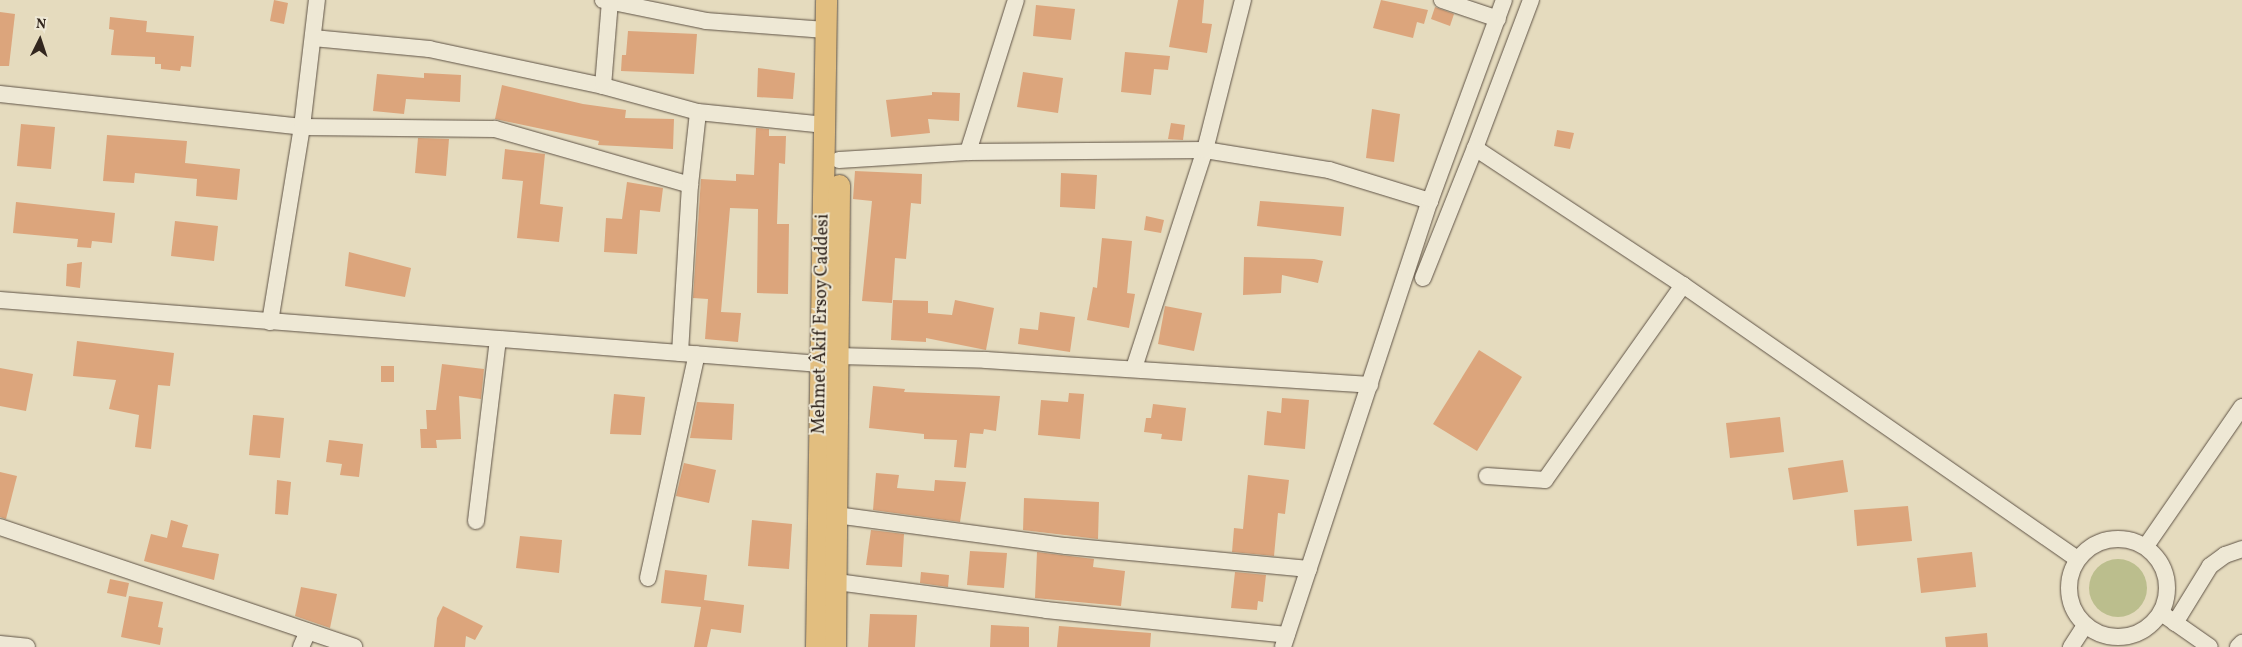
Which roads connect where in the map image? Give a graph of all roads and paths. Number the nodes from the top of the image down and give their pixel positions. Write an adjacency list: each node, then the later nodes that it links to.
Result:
1 (317, 0): 12 (street)
2 (608, 0): 11 (street); 13 (street)
3 (826, 0): 11 (main road, Mehmet Âkif Ersoy Caddesi)
4 (840, 0): 21 (main road, Mehmet Âkif Ersoy Caddesi)
5 (1016, 0): 20 (street)
6 (1242, 0): 19 (street)
7 (1442, 0): 10 (street)
8 (1504, 0): 10 (street)
9 (1531, 0): 18 (street)
10 (1498, 18): 23 (street)
11 (826, 30): 16 (main road, Mehmet Âkif Ersoy Caddesi)
12 (313, 38): 13 (street); 17 (street)
13 (603, 86): 15 (street)
14 (0, 94): 17 (street)
15 (698, 112): 16 (street); 22 (street)
16 (825, 125): 31 (main road, Mehmet Âkif Ersoy Caddesi)
17 (302, 127): 22 (street); 27 (street)
18 (1475, 148): 24 (street); 25 (street)
19 (1205, 150): 20 (street); 23 (street); 32 (street)
20 (968, 152): 21 (street)
21 (839, 160): 31 (main road, Mehmet Âkif Ersoy Caddesi)
22 (690, 184): 29 (street)
23 (1430, 201): 33 (street)
24 (1423, 278)
25 (1683, 285): 35 (street); 41 (street)
26 (0, 300): 27 (street)
27 (270, 322): 28 (street)
28 (498, 339): 29 (street); 37 (street)
29 (680, 353): 30 (street)
30 (697, 354): 31 (street); 43 (street)
31 (830, 360): 32 (street); 36 (main road, Mehmet Âkif Ersoy Caddesi); 55 (main road, Mehmet Âkif Ersoy Caddesi)
32 (1134, 368): 33 (street)
33 (1370, 385): 42 (street)
34 (2242, 407): 39 (street)
35 (1487, 476)
36 (836, 515): 42 (street); 44 (main road, Mehmet Âkif Ersoy Caddesi)
37 (476, 521)
38 (0, 527): 48 (street)
39 (2146, 546): 41 (street); 45 (street)
40 (2242, 549): 46 (street)
41 (2077, 559): 47 (street)
42 (1308, 569): 49 (street)
43 (648, 578)
44 (837, 582): 49 (street); 56 (main road, Mehmet Âkif Ersoy Caddesi)
45 (2161, 613): 46 (street); 47 (street)
46 (2175, 623): 58 (street)
47 (2084, 627): 57 (street)
48 (308, 631): 53 (street); 54 (street)
49 (1285, 641)
50 (2242, 642): 59 (street)
51 (0, 644): 52 (street)
52 (27, 647)
53 (301, 647)
54 (354, 647)
55 (816, 647)
56 (835, 647)
57 (2071, 647)
58 (2210, 647)
59 (2238, 647)

